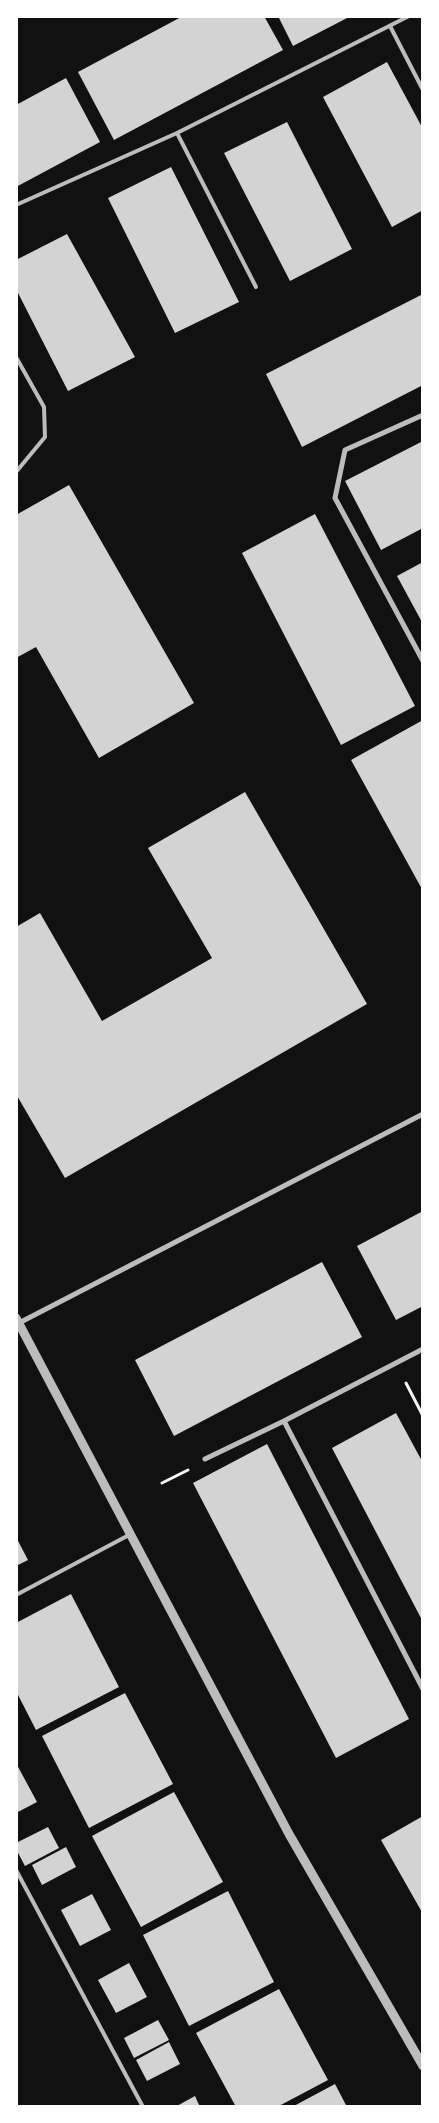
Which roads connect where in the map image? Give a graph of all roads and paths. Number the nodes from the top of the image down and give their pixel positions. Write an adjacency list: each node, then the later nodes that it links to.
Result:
1 (409, 16): 2 (lane)
2 (390, 26): 3 (lane); 4 (lane)
3 (423, 90)
4 (177, 133): 5 (lane); 6 (lane)
5 (16, 205)
6 (256, 287)
7 (16, 357): 9 (lane)
8 (423, 415): 10 (street)
9 (16, 472)
10 (423, 661)
11 (423, 1114): 12 (street)
12 (17, 1322): 20 (street)
13 (423, 1349): 14 (street)
14 (396, 1364): 15 (path); 16 (street)
15 (423, 1416)
16 (284, 1421): 17 (street); 22 (street)
17 (205, 1459)
18 (196, 1465): 19 (path)
19 (162, 1483)
20 (131, 1534): 21 (lane); 24 (street)
21 (16, 1595)
22 (423, 1689)
23 (16, 1870): 25 (lane)
24 (423, 2066)
25 (143, 2107)

